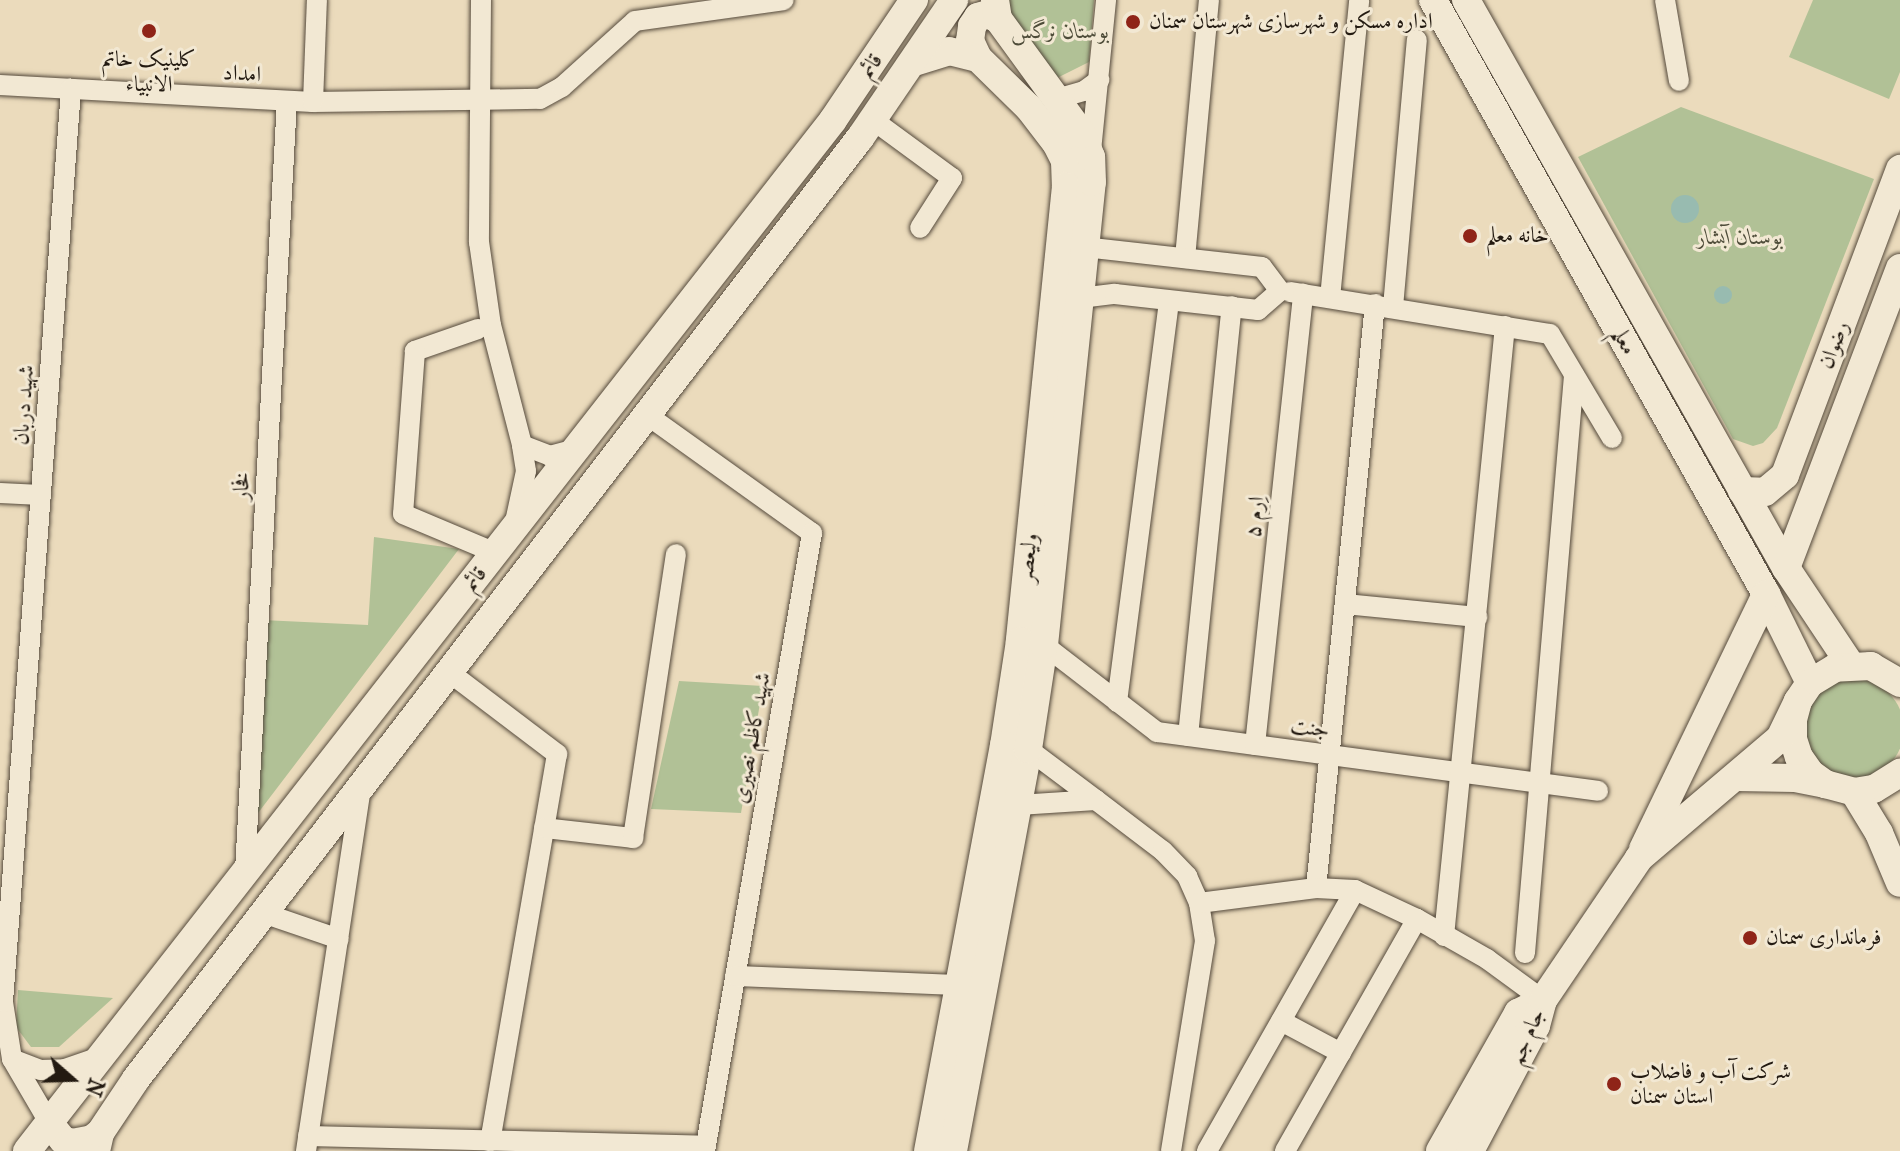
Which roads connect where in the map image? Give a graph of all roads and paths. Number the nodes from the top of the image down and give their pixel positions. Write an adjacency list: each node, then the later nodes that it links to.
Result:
1 (317, 0): 24 (street)
2 (481, 0): 25 (street)
3 (784, 0): 25 (street, امداد)
4 (894, 0): 15 (main road)
5 (914, 0): 15 (main road, قائم)
6 (954, 0): 17 (main road, قائم)
7 (1106, 0): 18 (street)
8 (1209, 0): 31 (street)
9 (1359, 0): 36 (street)
10 (1433, 0): 54 (main road, معلم)
11 (1466, 0): 47 (main road, معلم)
12 (1665, 0): 19 (street)
13 (996, 9): 16 (main road); 22 (main road)
14 (1417, 40): 39 (street)
15 (886, 43): 46 (main road, قائم)
16 (978, 58): 17 (main road); 65 (main road, ولیعصر)
17 (914, 62): 26 (main road, قائم)
18 (1099, 80): 22 (street); 27 (street)
19 (1679, 81)
20 (0, 85): 21 (street, امداد)
21 (71, 89): 23 (street, امداد); 49 (street, شهید دربان)
22 (1056, 99): 27 (main road)
23 (287, 101): 24 (street, امداد); 80 (street, فخار)
24 (313, 102): 25 (street, امداد)
25 (481, 103): 45 (street)
26 (873, 120): 29 (street); 43 (main road, قائم)
27 (1091, 157): 30 (main road, ولیعصر)
28 (1900, 169): 47 (main road, رضوان)
29 (920, 228)
30 (1085, 247): 31 (street); 35 (main road, ولیعصر)
31 (1185, 258): 33 (street)
32 (1900, 268): 53 (main road, رضوان)
33 (1280, 291): 34 (street); 38 (street)
34 (1303, 294): 36 (street); 64 (street, اِرم ۵)
35 (1080, 298): 37 (street); 57 (main road, ولیعصر)
36 (1330, 298): 39 (street)
37 (1169, 301): 38 (street); 62 (street)
38 (1232, 306): 63 (street)
39 (1384, 306): 40 (street); 55 (street)
40 (1505, 326): 42 (street); 56 (street)
41 (478, 329): 51 (street)
42 (1574, 375): 44 (street); 70 (street)
43 (647, 415): 59 (main road, قائم); 90 (street, شهید کاظم نصیری)
44 (1612, 438)
45 (522, 445): 46 (street); 50 (street)
46 (577, 449): 50 (main road, قائم)
47 (1742, 491): 53 (main road, معلم)
48 (0, 493): 49 (street)
49 (41, 495): 96 (street, شهید دربان)
50 (514, 530): 51 (main road, قائم)
51 (496, 553): 80 (main road, قائم)
52 (676, 554): 78 (street)
53 (1786, 568): 58 (main road, معلم)
54 (1766, 594): 61 (main road, معلم); 79 (main road)
55 (1345, 604): 56 (street); 66 (street)
56 (1477, 617): 67 (street)
57 (1044, 645): 62 (street, جنت); 65 (main road, ولیعصر)
58 (1850, 664): 60 (main road); 61 (main road)
59 (449, 672): 72 (main road, قائم); 78 (street)
60 (1897, 677)
61 (1804, 692): 69 (main road); 71 (main road)
62 (1117, 702): 63 (street, جنت)
63 (1188, 736): 64 (street, جنت)
64 (1255, 745): 66 (street, جنت)
65 (1016, 747): 75 (street); 76 (main road, ولیعصر)
66 (1330, 755): 67 (street, جنت); 82 (street)
67 (1461, 773): 70 (street, جنت); 87 (street)
68 (1900, 773): 74 (main road)
69 (1736, 777): 71 (main road); 79 (main road)
70 (1538, 783): 73 (street, جنت); 89 (street)
71 (1825, 784): 74 (main road)
72 (361, 786): 85 (main road, قائم); 88 (street)
73 (1598, 791)
74 (1854, 792): 77 (main road)
75 (1096, 800): 76 (street); 84 (street)
76 (1006, 804): 91 (main road, ولیعصر); 104 (main road, ولیعصر)
77 (1890, 827): 81 (main road)
78 (544, 828): 98 (street)
79 (1639, 858): 92 (main road)
80 (245, 873): 95 (main road, قائم)
81 (1900, 883)
82 (1316, 888): 83 (street); 84 (street)
83 (1355, 890): 86 (street); 93 (street)
84 (1199, 903): 105 (street)
85 (263, 913): 88 (street); 99 (main road, قائم)
86 (1417, 919): 87 (street); 94 (street)
87 (1444, 936): 92 (street)
88 (339, 939): 100 (street)
89 (1525, 953)
90 (735, 976): 91 (street); 101 (street, شهید کاظم نصیری)
91 (959, 985): 103 (main road, ولیعصر)
92 (1543, 1000): 108 (main road, جام جم); 109 (main road, جام جم)
93 (1281, 1021): 94 (street); 106 (street)
94 (1341, 1053): 107 (street)
95 (105, 1055): 96 (street); 97 (main road, قائم)
96 (12, 1059): 97 (street, شهید دربان)
97 (50, 1124): 99 (main road); 102 (main road, قائم)
98 (490, 1141): 100 (street); 101 (street)
99 (98, 1142)
100 (307, 1144)
101 (705, 1148)
102 (27, 1151)
103 (928, 1151)
104 (953, 1151)
105 (1171, 1151)
106 (1207, 1151)
107 (1285, 1151)
108 (1440, 1151)
109 (1470, 1151)

